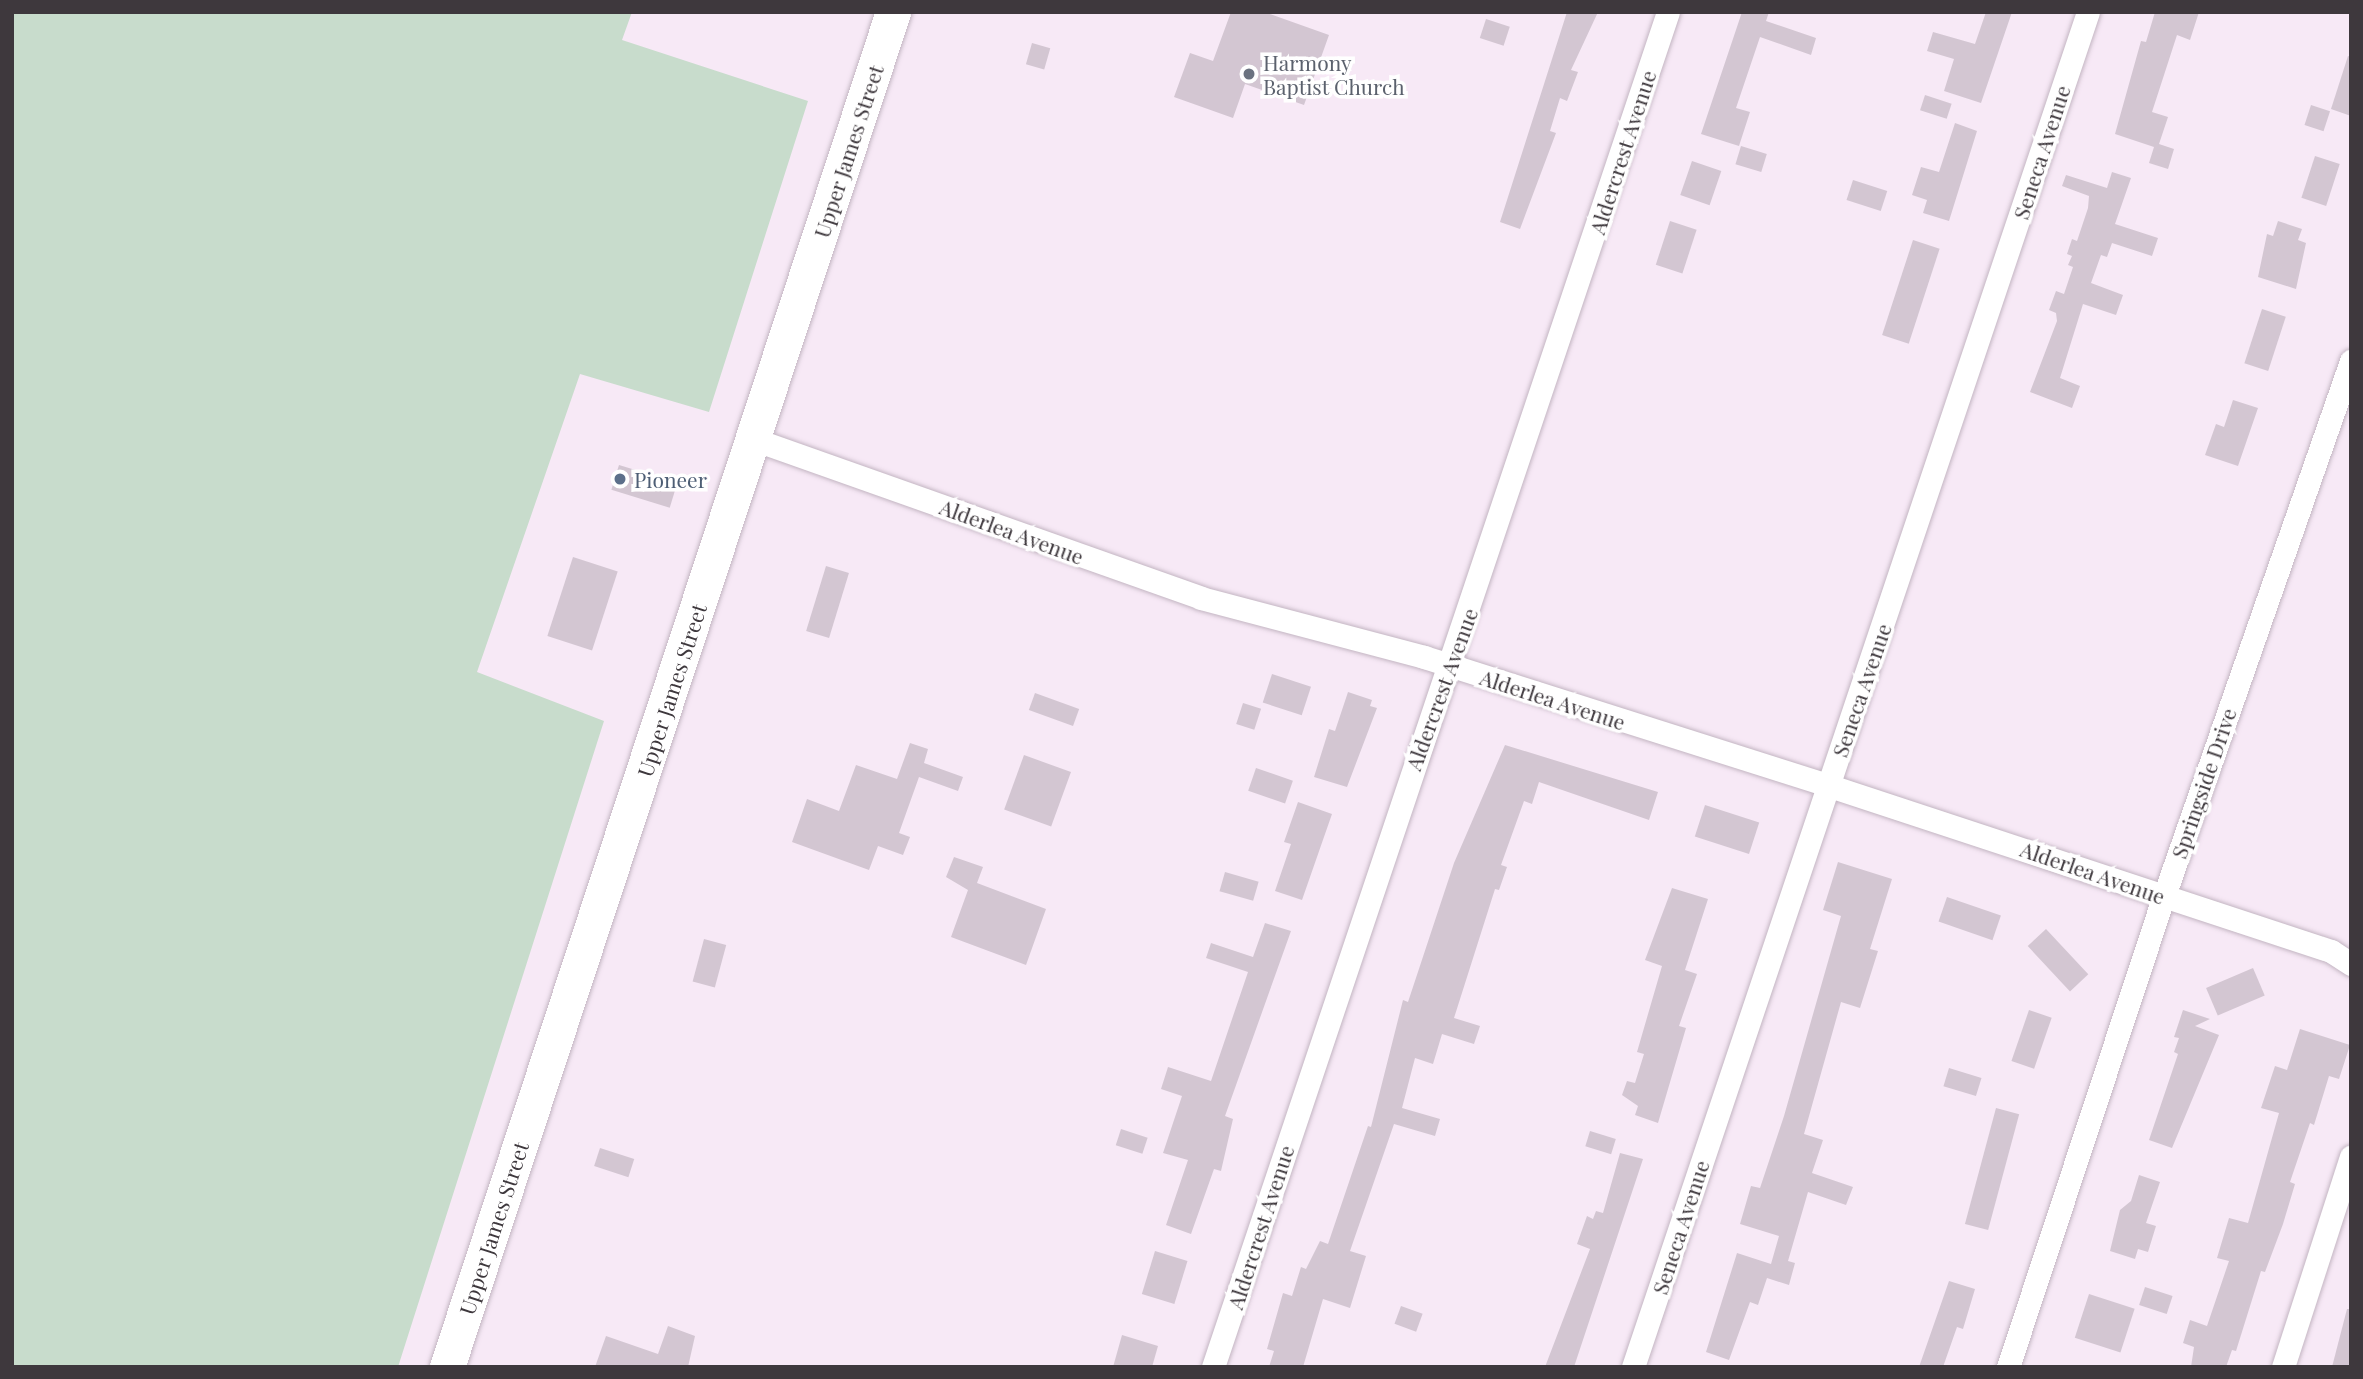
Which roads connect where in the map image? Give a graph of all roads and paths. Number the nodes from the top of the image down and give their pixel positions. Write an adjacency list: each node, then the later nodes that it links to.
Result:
1 (894, 12): 5 (main road, Upper James Street)
2 (1668, 12): 6 (street, Aldercrest Avenue)
3 (2088, 12): 7 (street, Seneca Avenue)
4 (2351, 361): 8 (street, Springside Drive)
5 (753, 439): 6 (street, Alderlea Avenue); 11 (main road, Upper James Street)
6 (1449, 666): 7 (street, Alderlea Avenue); 12 (street, Aldercrest Avenue)
7 (1827, 785): 8 (street, Alderlea Avenue); 13 (street, Seneca Avenue)
8 (2164, 896): 9 (street, Alderlea Avenue); 14 (street, Springside Drive)
9 (2351, 964)
10 (2351, 1157): 15 (street)
11 (447, 1367)
12 (1213, 1367)
13 (1633, 1367)
14 (2008, 1367)
15 (2283, 1367)

